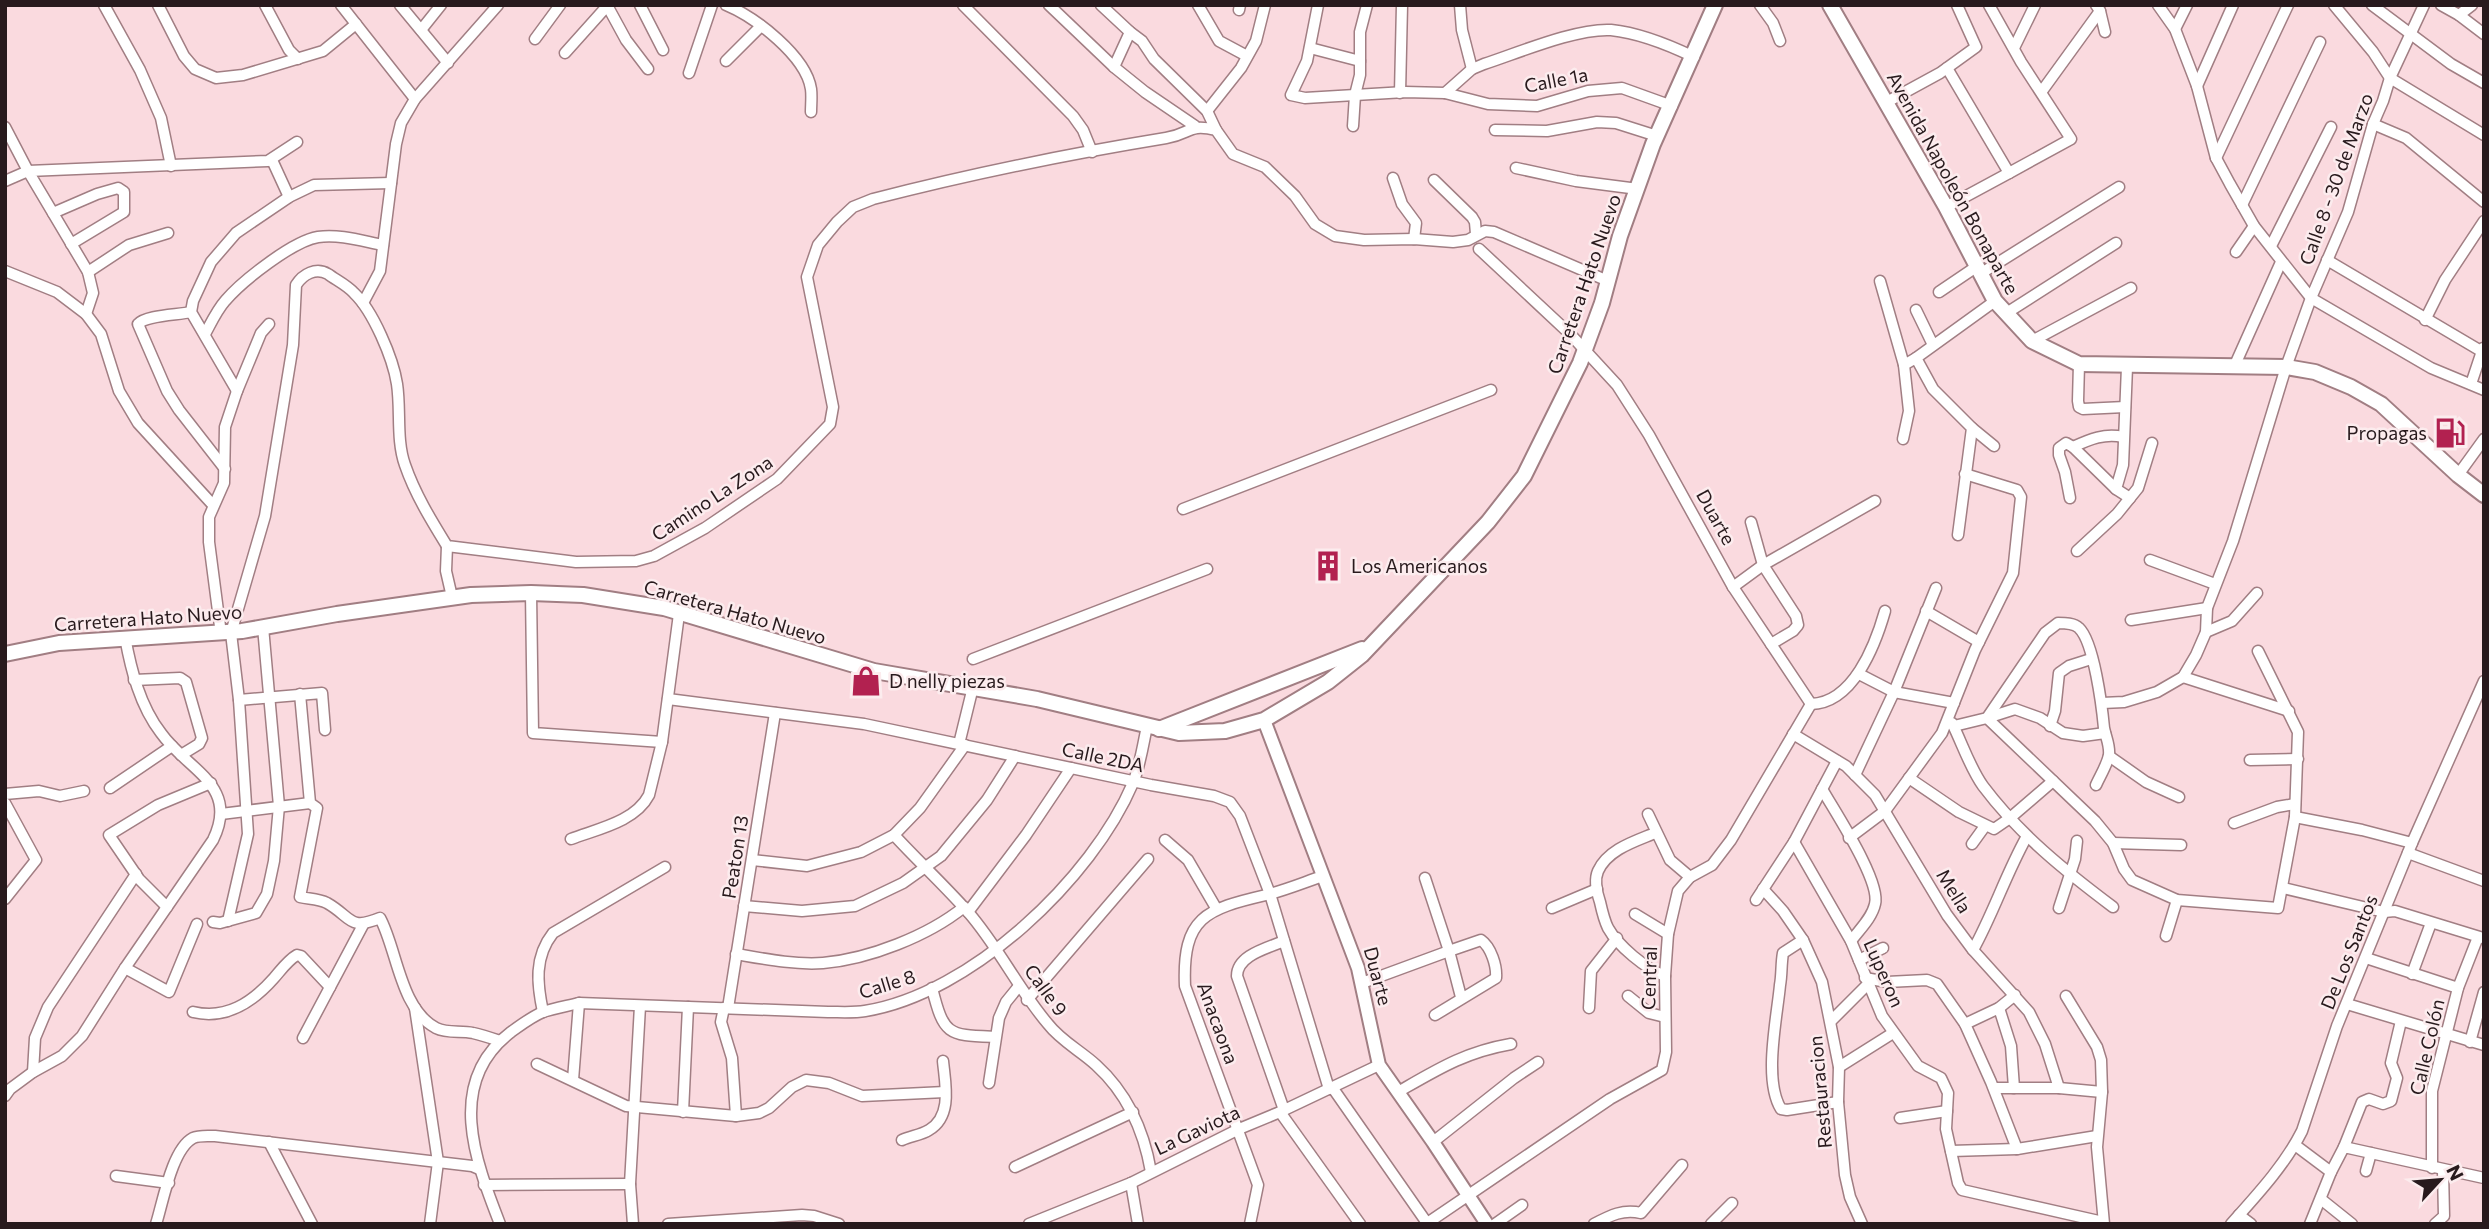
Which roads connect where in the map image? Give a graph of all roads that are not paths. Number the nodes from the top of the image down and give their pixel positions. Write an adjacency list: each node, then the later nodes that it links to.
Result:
1 (104, 5): 90 (street)
2 (158, 5): 56 (street)
3 (265, 5): 56 (street)
4 (341, 5): 39 (street)
5 (400, 5): 42 (street)
6 (441, 5): 42 (street)
7 (498, 5): 59 (street)
8 (560, 5): 47 (street)
9 (640, 5): 52 (street)
10 (712, 5): 64 (street)
11 (726, 5): 40 (street)
12 (963, 5): 87 (street)
13 (1049, 5): 60 (street)
14 (1101, 5): 44 (street)
15 (1198, 5): 54 (street)
16 (1265, 5): 54 (street)
17 (1318, 5): 50 (street)
18 (1367, 5): 58 (street)
19 (1402, 5): 69 (street)
20 (1460, 5): 63 (street)
21 (1715, 5): 55 (main road, Carretera Hato Nuevo)
22 (1760, 5): 48 (street)
23 (1830, 5): 73 (main road, Avenida Napoleón Bonaparte)
24 (1957, 5): 61 (street)
25 (1989, 5): 51 (street)
26 (2035, 5): 51 (street)
27 (2158, 5): 41 (street)
28 (2187, 5): 41 (street)
29 (2233, 5): 67 (street)
30 (2288, 5): 88 (street)
31 (2372, 5): 45 (street)
32 (2424, 5): 45 (street, Calle 8 - 30 de Marzo)
33 (2441, 5): 38 (street)
34 (2472, 5): 38 (street)
35 (608, 6): 53 (street); 62 (street)
36 (2334, 6): 65 (street)
37 (2098, 8): 43 (street); 68 (street)
38 (2459, 15): 46 (street)
39 (356, 24): 56 (street); 72 (street)
40 (761, 26): 57 (street); 76 (street)
41 (2175, 29): 67 (street)
42 (421, 30): 59 (street)
43 (2105, 32)
44 (1130, 33): 60 (street); 75 (street)
45 (2409, 34): 65 (street, Calle 8 - 30 de Marzo); 66 (street)
46 (2484, 34)
47 (536, 39)
48 (1780, 41)
49 (2320, 42): 102 (street)
50 (1310, 48): 58 (street); 71 (street, Calle 1a)
51 (2014, 48): 68 (street)
52 (663, 50)
53 (565, 53)
54 (1247, 56): 75 (street)
55 (1694, 57): 63 (street); 74 (main road, Carretera Hato Nuevo)
56 (298, 59)
57 (726, 61)
58 (1360, 61): 71 (street)
59 (448, 63): 72 (street)
60 (1114, 67): 78 (street)
61 (1947, 68): 73 (street); 93 (street)
62 (648, 69)
63 (1472, 69): 70 (street)
64 (689, 73)
65 (2390, 78): 77 (street, Calle 8 - 30 de Marzo); 84 (street)
66 (2484, 83)
67 (2197, 86): 88 (street)
68 (2042, 91): 93 (street)
69 (1400, 93): 70 (street, Calle 1a); 71 (street, Calle 1a)
70 (1445, 93): 74 (street, Calle 1a)
71 (1355, 95): 79 (street)
72 (415, 99): 97 (street)
73 (1885, 103): 103 (main road, Avenida Napoleón Bonaparte)
74 (1672, 106): 85 (main road, Carretera Hato Nuevo)
75 (1207, 111): 82 (street)
76 (811, 112)
77 (2373, 124): 101 (street); 116 (street, Calle 8 - 30 de Marzo)
78 (1195, 126): 82 (street); 87 (street, Camino La Zona)
79 (1353, 126)
80 (5, 127): 92 (street)
81 (2331, 127): 113 (street)
82 (1216, 130): 109 (street)
83 (1494, 130): 85 (street)
84 (2484, 135)
85 (1657, 136): 99 (main road, Carretera Hato Nuevo)
86 (297, 142): 89 (street)
87 (1092, 152): 169 (street, Camino La Zona)
88 (2217, 158): 102 (street)
89 (272, 160): 90 (street); 100 (street)
90 (171, 166): 92 (street)
91 (1516, 168): 99 (street)
92 (29, 171): 96 (street); 104 (street)
93 (2009, 173): 103 (street)
94 (1393, 178): 109 (street)
95 (1433, 180): 108 (street)
96 (5, 182)
97 (391, 183): 100 (street); 112 (street)
98 (2119, 187): 118 (street)
99 (1638, 189): 121 (main road, Carretera Hato Nuevo)
100 (289, 197): 129 (street)
101 (2484, 202)
102 (2242, 205): 106 (street)
103 (1946, 208): 118 (main road, Avenida Napoleón Bonaparte)
104 (53, 213): 111 (street); 111 (street)
105 (2484, 221): 132 (street)
106 (2254, 226): 113 (street); 115 (street)
107 (168, 233): 120 (street)
108 (1476, 234): 109 (street); 121 (street)
109 (1414, 239)
110 (2116, 243): 131 (street)
111 (71, 244): 120 (street)
112 (383, 244): 127 (street); 134 (street)
113 (2271, 246): 117 (street)
114 (1479, 249): 138 (street, Duarte)
115 (2236, 252)
116 (2327, 260): 125 (street, Calle 8 - 30 de Marzo); 132 (street)
117 (2281, 262): 125 (street); 143 (street)
118 (1978, 270): 124 (street); 126 (main road, Avenida Napoleón Bonaparte)
119 (5, 271): 130 (street)
120 (88, 272): 130 (street)
121 (1608, 281): 138 (main road, Carretera Hato Nuevo)
122 (1880, 281): 141 (street)
123 (2131, 288): 135 (street)
124 (1939, 292)
125 (2311, 298): 144 (street, Calle 8 - 30 de Marzo); 145 (street)
126 (1996, 301): 131 (main road, Avenida Napoleón Bonaparte); 136 (street)
127 (363, 303): 169 (street); 187 (street)
128 (1916, 310): 136 (street)
129 (191, 312): 134 (street); 157 (street)
130 (86, 314): 165 (street)
131 (2005, 314): 135 (main road, Avenida Napoleón Bonaparte)
132 (2425, 320): 137 (street)
133 (269, 324): 148 (street)
134 (205, 334): 148 (street)
135 (2032, 341): 140 (main road, Avenida Napoleón Bonaparte)
136 (1933, 345): 139 (street)
137 (2483, 349): 145 (street)
138 (1585, 351): 175 (street, Duarte); 190 (main road, Carretera Hato Nuevo)
139 (1916, 358): 141 (street); 150 (street)
140 (2079, 364): 142 (main road, Avenida Napoleón Bonaparte); 149 (street)
141 (1904, 365): 152 (street)
142 (2127, 367): 143 (main road, Avenida Napoleón Bonaparte); 149 (street)
143 (2234, 367): 144 (main road, Avenida Napoleón Bonaparte)
144 (2286, 368): 159 (main road, Avenida Napoleón Bonaparte); 174 (street, Calle 8 - 30 de Marzo)
145 (2471, 384): 147 (street)
146 (1491, 390): 166 (street)
147 (2484, 390)
148 (237, 391): 157 (street)
149 (2125, 407): 151 (street)
150 (1972, 428): 155 (street); 158 (street)
151 (2123, 437): 156 (street); 160 (street)
152 (1903, 439)
153 (2484, 439): 159 (street)
154 (2152, 443): 163 (street)
155 (1994, 446)
156 (2073, 447): 160 (street); 162 (street)
157 (225, 469): 165 (street)
158 (1965, 474): 168 (street); 191 (street)
159 (2458, 475): 161 (main road, Avenida Napoleón Bonaparte)
160 (2116, 489): 163 (street)
161 (2484, 495)
162 (2070, 498)
163 (2130, 498): 170 (street)
164 (1875, 501): 172 (street)
165 (213, 505): 187 (street)
166 (1183, 509)
167 (1751, 522): 172 (street)
168 (1958, 535)
169 (447, 546): 179 (street)
170 (2077, 551)
171 (2150, 560): 174 (street)
172 (1763, 565): 175 (street); 189 (street)
173 (1207, 569): 194 (street)
174 (2215, 584): 180 (street, Calle 8 - 30 de Marzo)
175 (1733, 587): 189 (street, Duarte)
176 (1936, 587): 182 (street)
177 (531, 593): 179 (main road, Carretera Hato Nuevo); 183 (main road, Carretera Hato Nuevo); 219 (street)
178 (2257, 593): 186 (street)
179 (452, 597): 185 (main road, Carretera Hato Nuevo)
180 (2207, 608): 184 (street); 186 (street, Calle 8 - 30 de Marzo)
181 (1885, 611): 196 (street)
182 (1926, 611): 191 (street); 201 (street)
183 (679, 614): 200 (main road, Carretera Hato Nuevo); 204 (street)
184 (2131, 620)
185 (263, 627): 187 (main road, Carretera Hato Nuevo); 203 (street)
186 (2206, 632): 197 (street)
187 (226, 633): 188 (main road, Carretera Hato Nuevo); 205 (street)
188 (124, 637): 193 (main road, Carretera Hato Nuevo); 198 (street)
189 (1771, 644): 208 (street, Duarte)
190 (1370, 646): 212 (main road, Carretera Hato Nuevo); 215 (main road, Carretera Hato Nuevo)
191 (1977, 646): 206 (street)
192 (2258, 651): 209 (street)
193 (5, 654)
194 (973, 659)
195 (2091, 659): 207 (street); 211 (street); 214 (street)
196 (1859, 674): 201 (street); 208 (street)
197 (2183, 677): 207 (street); 209 (street)
198 (134, 680): 221 (street); 222 (street)
199 (2484, 681): 263 (street, De Los Santos)
200 (974, 687): 215 (main road, Carretera Hato Nuevo); 220 (street)
201 (1894, 692): 206 (street); 229 (street)
202 (300, 694): 203 (street); 216 (street); 241 (street)
203 (271, 698): 205 (street); 243 (street)
204 (668, 699): 210 (street, Calle 2DA); 219 (street)
205 (239, 701): 244 (street)
206 (1954, 703): 213 (street)
207 (2102, 703): 217 (street)
208 (1811, 704): 218 (street, Central)
209 (2289, 711): 225 (street)
210 (775, 713): 220 (street, Calle 2DA); 265 (street, Peaton 13)
211 (1987, 718): 213 (street); 214 (street); 232 (street)
212 (1264, 720): 215 (main road, Carretera Hato Nuevo); 270 (street, Duarte)
213 (1951, 721): 230 (street); 249 (street)
214 (2050, 726): 217 (street)
215 (1153, 728): 231 (street, Calle 8)
216 (325, 730)
217 (2105, 733): 224 (street)
218 (1793, 734): 227 (street, Mella); 271 (street, Central)
219 (662, 742): 256 (street)
220 (962, 745): 223 (street, Calle 2DA); 253 (street)
221 (172, 746): 222 (street); 235 (street)
222 (181, 755): 233 (street)
223 (1015, 756): 228 (street, Calle 2DA); 267 (street)
224 (2109, 756): 234 (street); 239 (street)
225 (2298, 759): 226 (street); 242 (street)
226 (2250, 760)
227 (1837, 761): 229 (street, Mella); 236 (street)
228 (1071, 768): 231 (street, Calle 2DA); 287 (street)
229 (1855, 775): 245 (street, Mella)
230 (1909, 778): 245 (street); 251 (street)
231 (1134, 781): 277 (street, Calle 2DA); 303 (street, Calle 8)
232 (2053, 781): 249 (street); 261 (street)
233 (211, 783): 246 (street); 268 (street)
234 (2096, 785)
235 (110, 788)
236 (1822, 789): 254 (street); 259 (street)
237 (84, 791): 238 (street)
238 (5, 794)
239 (2179, 797)
240 (5, 803): 278 (street)
241 (310, 803): 243 (street); 294 (street)
242 (2295, 804): 248 (street); 250 (street)
243 (279, 806): 244 (street); 290 (street)
244 (248, 811): 246 (street); 290 (street)
245 (1885, 811): 254 (street); 304 (street, Mella)
246 (221, 814): 282 (street)
247 (1647, 814): 252 (street)
248 (2295, 817): 263 (street); 274 (street)
249 (2010, 818): 251 (street); 255 (street)
250 (2234, 823)
251 (1985, 827): 260 (street)
252 (1655, 833): 271 (street); 275 (street)
253 (894, 835): 265 (street); 267 (street, Calle 9)
254 (1849, 838): 301 (street)
255 (2026, 838): 269 (street); 304 (street)
256 (571, 839)
257 (1165, 840): 284 (street)
258 (2077, 841): 269 (street)
259 (1794, 842): 276 (street); 301 (street, Luperon)
260 (1972, 844)
261 (2113, 844): 262 (street); 280 (street)
262 (2181, 845)
263 (2410, 848): 273 (street); 288 (street, De Los Santos)
264 (1148, 859): 323 (street)
265 (752, 860): 281 (street, Peaton 13)
266 (665, 867): 333 (street)
267 (925, 867): 281 (street); 287 (street, Calle 9)
268 (136, 874): 282 (street); 352 (street)
269 (2070, 875): 283 (street); 286 (street)
270 (1323, 876): 277 (street); 313 (street, Duarte)
271 (1690, 877): 295 (street, Central)
272 (1425, 878): 305 (street)
273 (2484, 881)
274 (2283, 888): 280 (street); 288 (street)
275 (1597, 889): 285 (street); 297 (street)
276 (1763, 889): 279 (street); 299 (street, Restauracion)
277 (1270, 894): 284 (street); 300 (street, Calle 2DA)
278 (5, 898)
279 (1756, 900)
280 (2177, 900): 296 (street)
281 (744, 905): 306 (street, Peaton 13)
282 (167, 907): 309 (street)
283 (2113, 907)
284 (1216, 908): 371 (street, Anacaona)
285 (1552, 908)
286 (2059, 908)
287 (966, 910): 303 (street, Calle 9); 306 (street)
288 (2384, 912): 292 (street); 307 (street, De Los Santos)
289 (1635, 914): 295 (street)
290 (228, 921): 291 (street)
291 (213, 922)
292 (2431, 923): 298 (street); 310 (street)
293 (197, 924): 309 (street)
294 (363, 925): 315 (street); 325 (street)
295 (1668, 934): 311 (street, Central)
296 (2166, 936)
297 (1617, 938): 311 (street); 330 (street)
298 (2481, 938): 317 (street, Calle Colón)
299 (1804, 940): 336 (street, Restauracion); 363 (street)
300 (1284, 941): 355 (street, Calle 2DA); 365 (street)
301 (1851, 942): 308 (street, Luperon)
302 (1883, 948): 308 (street)
303 (997, 949): 314 (street, Calle 9); 316 (street, Calle 8)
304 (1973, 950): 319 (street, Mella)
305 (1449, 951): 313 (street); 322 (street); 322 (street)
306 (736, 954): 329 (street, Peaton 13)
307 (2366, 958): 310 (street); 326 (street, De Los Santos)
308 (1859, 960): 312 (street, Luperon)
309 (125, 968): 352 (street)
310 (2412, 974): 317 (street)
311 (1665, 976): 335 (street, Central)
312 (1867, 981): 336 (street); 338 (street); 339 (street, Luperon)
313 (1362, 983): 350 (street, Duarte)
314 (1019, 986): 323 (street, Calle 9); 341 (street)
315 (330, 987): 332 (street); 342 (street)
316 (932, 988): 329 (street, Calle 8); 341 (street)
317 (2458, 988): 340 (street, Calle Colón)
318 (2484, 992): 344 (street)
319 (2015, 995): 331 (street); 358 (street, Mella)
320 (1628, 996): 335 (street)
321 (2066, 996): 361 (street)
322 (1461, 997): 334 (street)
323 (1027, 1000): 368 (street, Calle 9)
324 (579, 1003): 327 (street, Calle 8); 333 (street, Calle 8); 353 (street)
325 (414, 1004): 343 (street); 381 (street)
326 (2347, 1004): 337 (street); 376 (street, De Los Santos)
327 (640, 1006): 328 (street, Calle 8); 364 (street)
328 (688, 1007): 329 (street, Calle 8); 367 (street)
329 (726, 1008): 369 (street, Peaton 13)
330 (1589, 1008)
331 (1999, 1008): 338 (street); 357 (street)
332 (193, 1012)
333 (543, 1012): 343 (street, Calle 8)
334 (1434, 1015)
335 (1665, 1017): 395 (street, Central)
336 (1831, 1021): 351 (street, Restauracion)
337 (2401, 1021): 340 (street); 377 (street)
338 (1965, 1024): 356 (street)
339 (1894, 1033): 351 (street); 366 (street, Luperon)
340 (2445, 1035): 344 (street); 385 (street, Calle Colón)
341 (995, 1037): 354 (street)
342 (303, 1038)
343 (499, 1041): 384 (street, Calle 8)
344 (2470, 1042): 346 (street)
345 (1511, 1044): 360 (street)
346 (2484, 1045)
347 (943, 1061): 359 (street)
348 (1538, 1062): 375 (street)
349 (537, 1064): 353 (street)
350 (1379, 1065): 355 (street, La Gaviota); 360 (street, Duarte)
351 (1839, 1067): 363 (street, Restauracion)
352 (33, 1072): 362 (street)
353 (573, 1080): 364 (street)
354 (989, 1083)
355 (1331, 1088): 365 (street, La Gaviota); 402 (street, Calle 2DA)
356 (1994, 1088): 357 (street); 378 (street)
357 (2014, 1088): 358 (street)
358 (2059, 1088): 361 (street)
359 (945, 1092): 369 (street); 373 (street)
360 (1398, 1092): 375 (street, Duarte)
361 (2102, 1092): 372 (street)
362 (5, 1096)
363 (1838, 1102): 419 (street, Restauracion)
364 (634, 1108): 367 (street); 393 (street)
365 (1282, 1111): 371 (street, La Gaviota); 414 (street)
366 (1947, 1111): 370 (street); 379 (street, Luperon)
367 (684, 1112): 369 (street)
368 (1133, 1112): 383 (street); 387 (street, Calle 9)
369 (736, 1116)
370 (1900, 1118)
371 (1238, 1129): 387 (street, La Gaviota); 413 (street, Anacaona)
372 (2097, 1136): 378 (street); 403 (street)
373 (902, 1140)
374 (270, 1142): 381 (street); 391 (street); 405 (street)
375 (1433, 1142): 395 (street, Duarte)
376 (2295, 1145): 388 (street); 399 (street, De Los Santos)
377 (2344, 1147): 380 (street); 388 (street)
378 (2017, 1149): 379 (street)
379 (1951, 1151): 403 (street, Luperon)
380 (2371, 1153): 385 (street); 386 (street)
381 (438, 1162): 384 (street); 406 (street)
382 (1682, 1165): 417 (street)
383 (1015, 1167)
384 (479, 1169): 394 (street, Calle 8)
385 (2438, 1170): 390 (street); 400 (street, Calle Colón)
386 (2366, 1171)
387 (1151, 1172): 392 (street, La Gaviota)
388 (2331, 1172): 396 (street)
389 (116, 1176): 391 (street)
390 (2484, 1178)
391 (169, 1183): 404 (street)
392 (1131, 1183): 411 (street, La Gaviota); 412 (street)
393 (630, 1184): 394 (street); 408 (street)
394 (484, 1185): 407 (street, Calle 8)
395 (1469, 1195): 402 (street); 415 (street, Duarte)
396 (2322, 1200): 422 (street); 423 (street)
397 (1732, 1203): 418 (street)
398 (1522, 1205): 416 (street)
399 (2239, 1215): 420 (street, De Los Santos); 421 (street)
400 (2440, 1220)
401 (735, 1222): 409 (street); 410 (street)
402 (1427, 1223)
403 (2103, 1223)
404 (156, 1224)
405 (312, 1224)
406 (430, 1224)
407 (500, 1224)
408 (633, 1224)
409 (668, 1224)
410 (839, 1224)
411 (1029, 1224)
412 (1138, 1224)
413 (1250, 1224)
414 (1360, 1224)
415 (1487, 1224)
416 (1495, 1224)
417 (1594, 1224)
418 (1711, 1224)
419 (1862, 1224)
420 (2231, 1224)
421 (2251, 1224)
422 (2310, 1224)
423 (2352, 1224)

